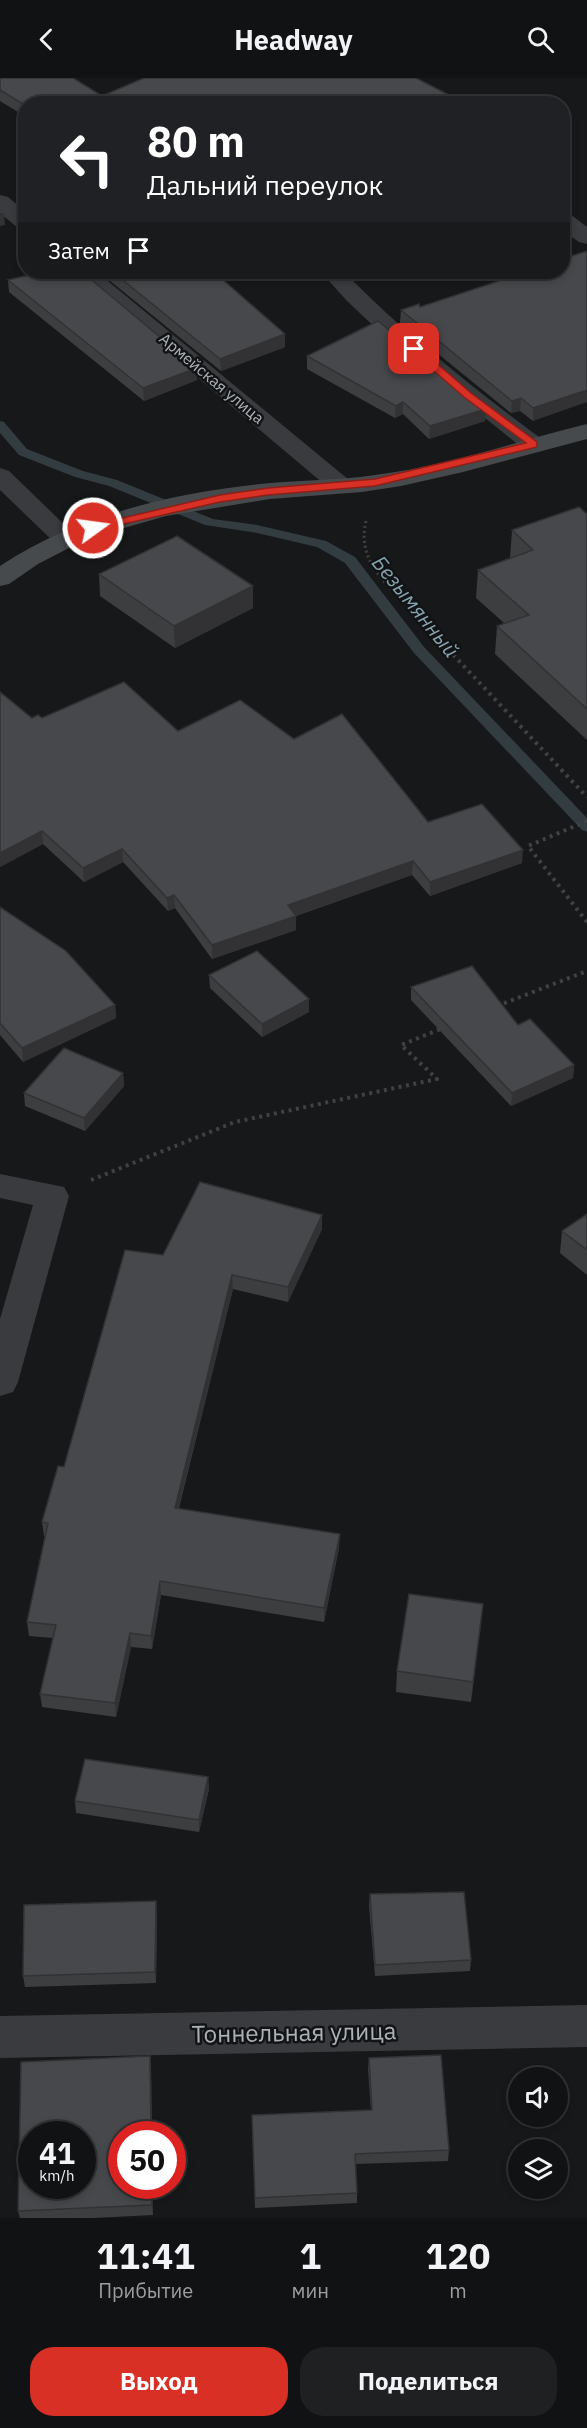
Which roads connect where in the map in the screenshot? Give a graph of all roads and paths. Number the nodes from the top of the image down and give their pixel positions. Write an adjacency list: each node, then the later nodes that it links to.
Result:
1 (0, 202): 2 (street)
2 (18, 217)
3 (570, 225): 4 (street)
4 (587, 237)
5 (92, 279): 11 (street, Армейская улица)
6 (339, 279): 8 (street)
7 (587, 430): 8 (main road)
8 (534, 445): 10 (main road)
9 (0, 476): 12 (street)
10 (375, 483): 11 (main road); 14 (path)
11 (340, 485): 12 (main road)
12 (65, 539): 13 (main road)
13 (0, 578)
14 (587, 797)
15 (587, 821): 16 (path)
16 (587, 922)
17 (587, 971): 18 (path)
18 (488, 1010)
19 (444, 1027): 21 (path)
20 (0, 1186): 21 (street)
21 (52, 1196): 22 (street)
22 (0, 1382)
23 (587, 2026): 24 (street, Тоннельная улица)
24 (0, 2037)

